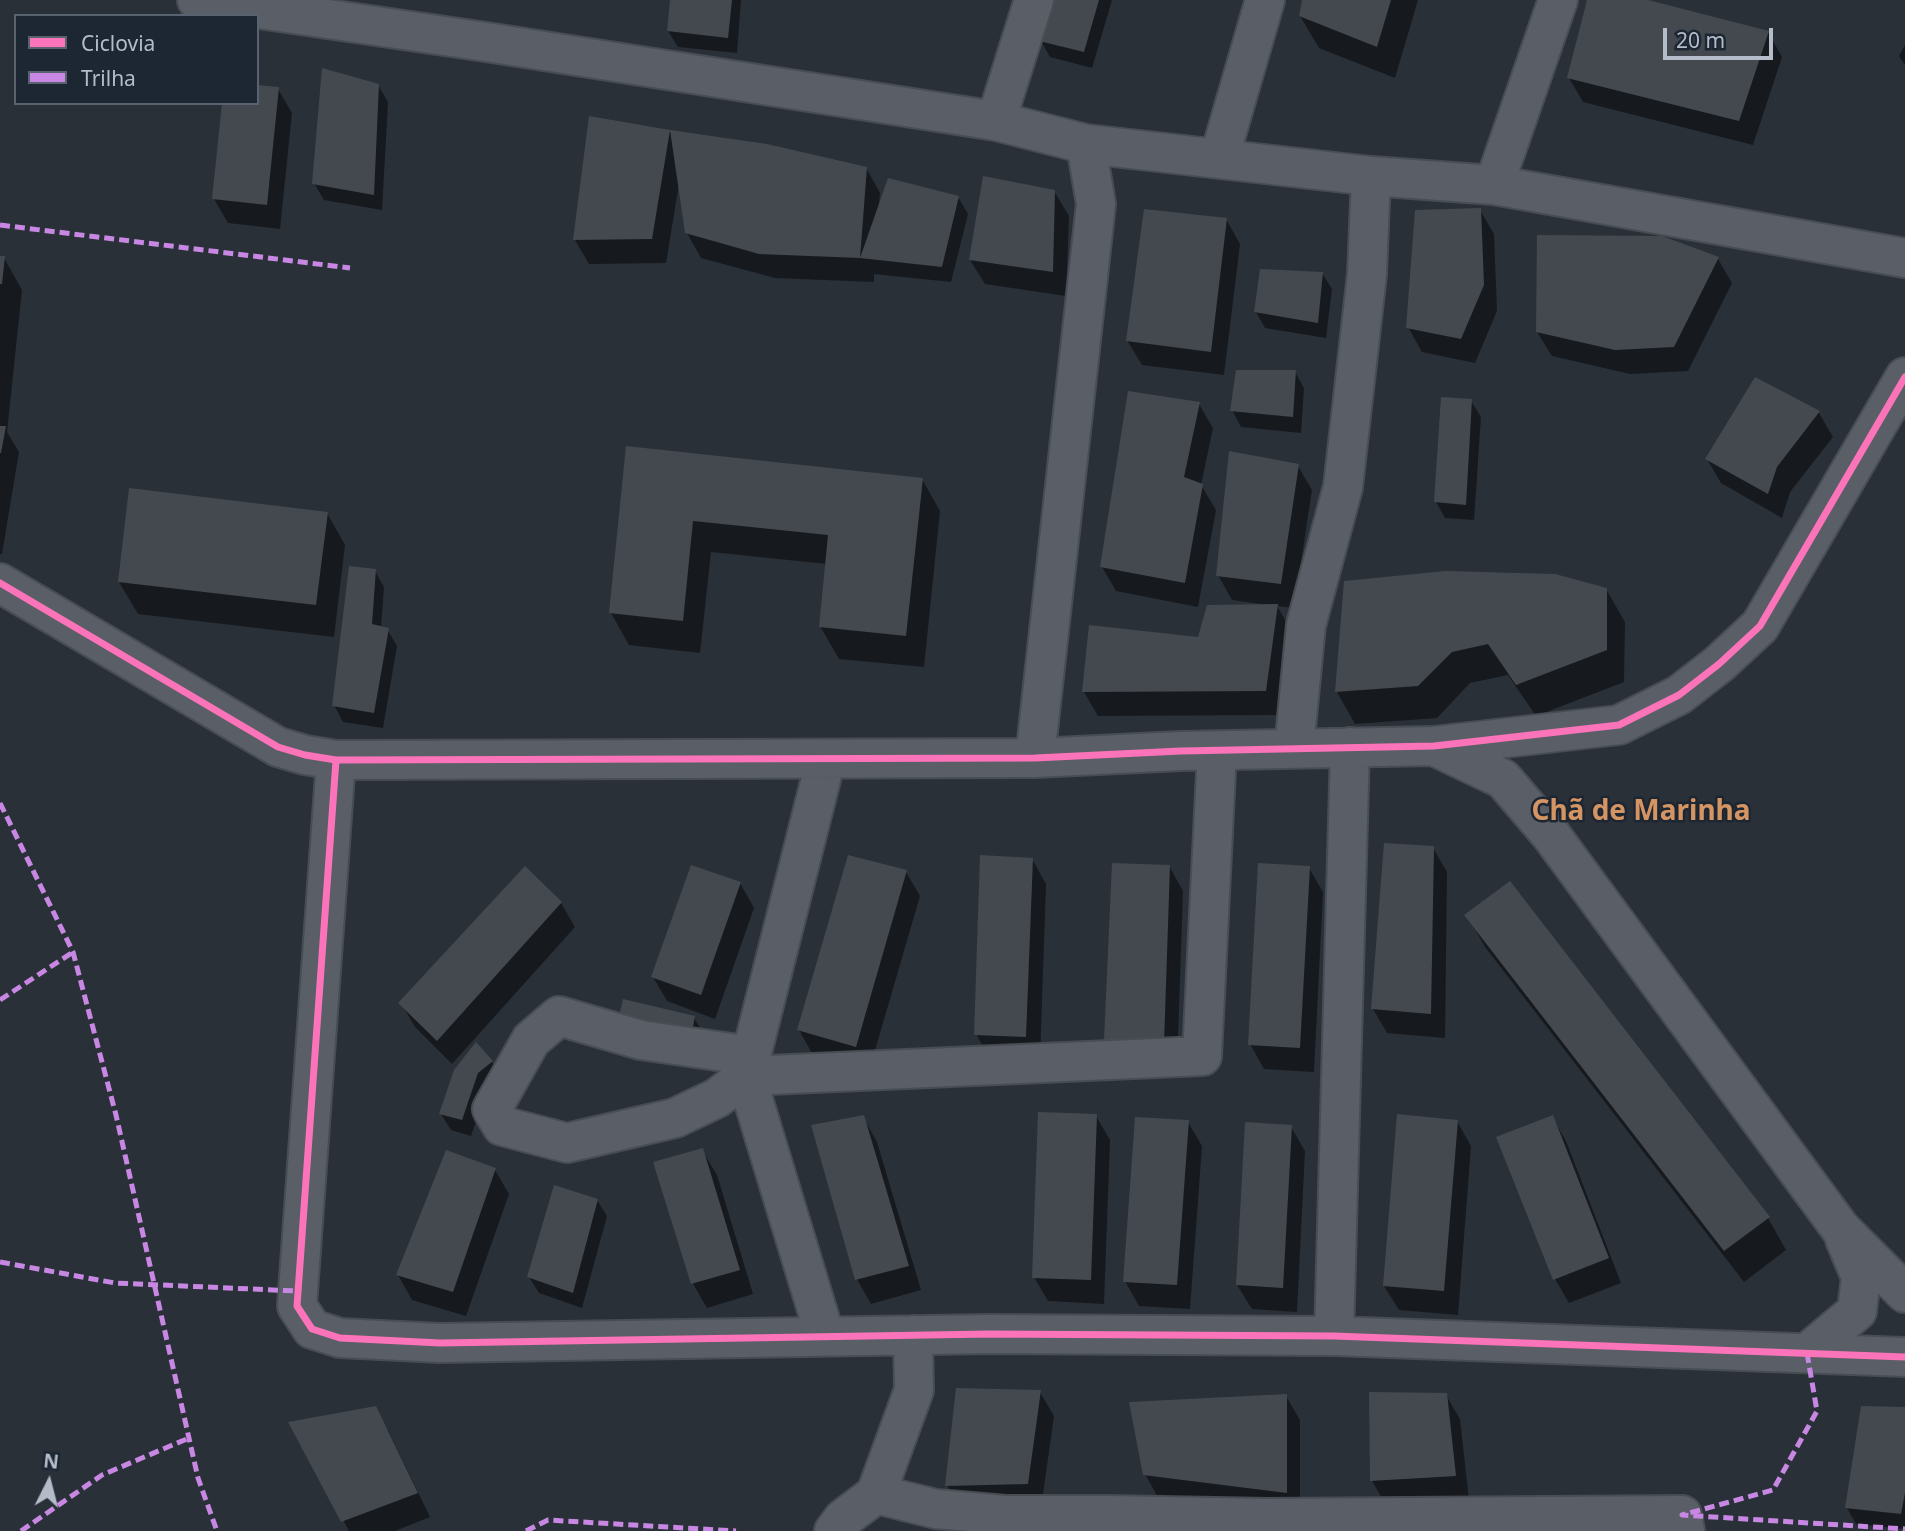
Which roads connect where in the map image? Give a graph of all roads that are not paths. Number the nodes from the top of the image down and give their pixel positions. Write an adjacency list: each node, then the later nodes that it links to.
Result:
1 (197, 0): 5 (street)
2 (1034, 0): 5 (street)
3 (1265, 0): 7 (street)
4 (1558, 0): 9 (street)
5 (996, 121): 6 (street)
6 (1086, 144): 7 (street); 17 (street)
7 (1219, 159): 8 (street)
8 (1371, 176): 9 (street); 15 (street)
9 (1494, 185): 10 (street)
10 (1905, 258)
11 (1905, 377): 13 (street)
12 (0, 583): 19 (street)
13 (1434, 746): 14 (street); 21 (street)
14 (1350, 747): 15 (street); 25 (street)
15 (1294, 748): 16 (street)
16 (1217, 751): 17 (street); 20 (street)
17 (1035, 758): 18 (street)
18 (826, 759): 19 (street); 20 (street)
19 (336, 760): 24 (street)
20 (749, 1066): 20 (street); 24 (street)
21 (1840, 1227): 22 (street); 26 (street)
22 (1905, 1293)
23 (913, 1335): 24 (street); 25 (street); 28 (street)
24 (825, 1336)
25 (1334, 1336): 26 (street)
26 (1807, 1353): 27 (street)
27 (1905, 1357)
28 (876, 1494): 29 (street); 30 (street)
29 (834, 1531)
30 (1685, 1531)

